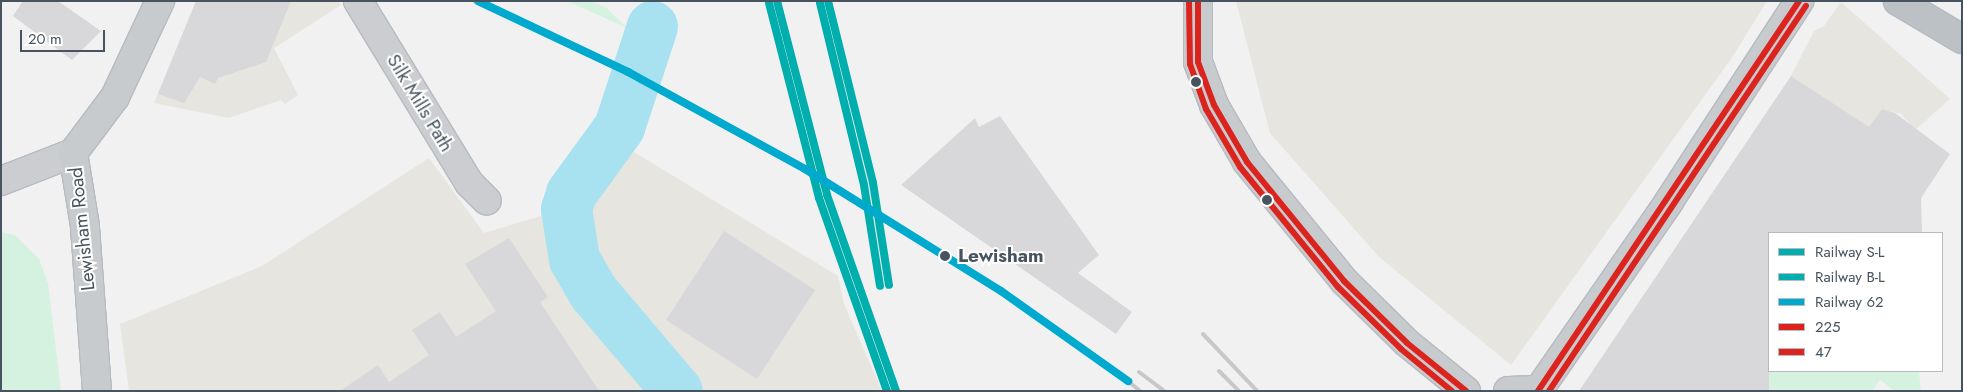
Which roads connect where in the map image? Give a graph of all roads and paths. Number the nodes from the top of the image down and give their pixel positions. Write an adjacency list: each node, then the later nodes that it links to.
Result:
1 (160, 1): 8 (main road, Lewisham Road)
2 (358, 1): 10 (street, Silk Mills Path)
3 (1198, 1): 13 (main road)
4 (1799, 1): 11 (main road)
5 (1898, 1): 7 (highway)
6 (1935, 1): 7 (highway)
7 (1962, 38)
8 (73, 153): 9 (street); 12 (main road, Lewisham Road)
9 (1, 181)
10 (487, 201)
11 (1538, 390): 14 (main road)
12 (97, 391)
13 (1466, 391)
14 (1508, 391)

